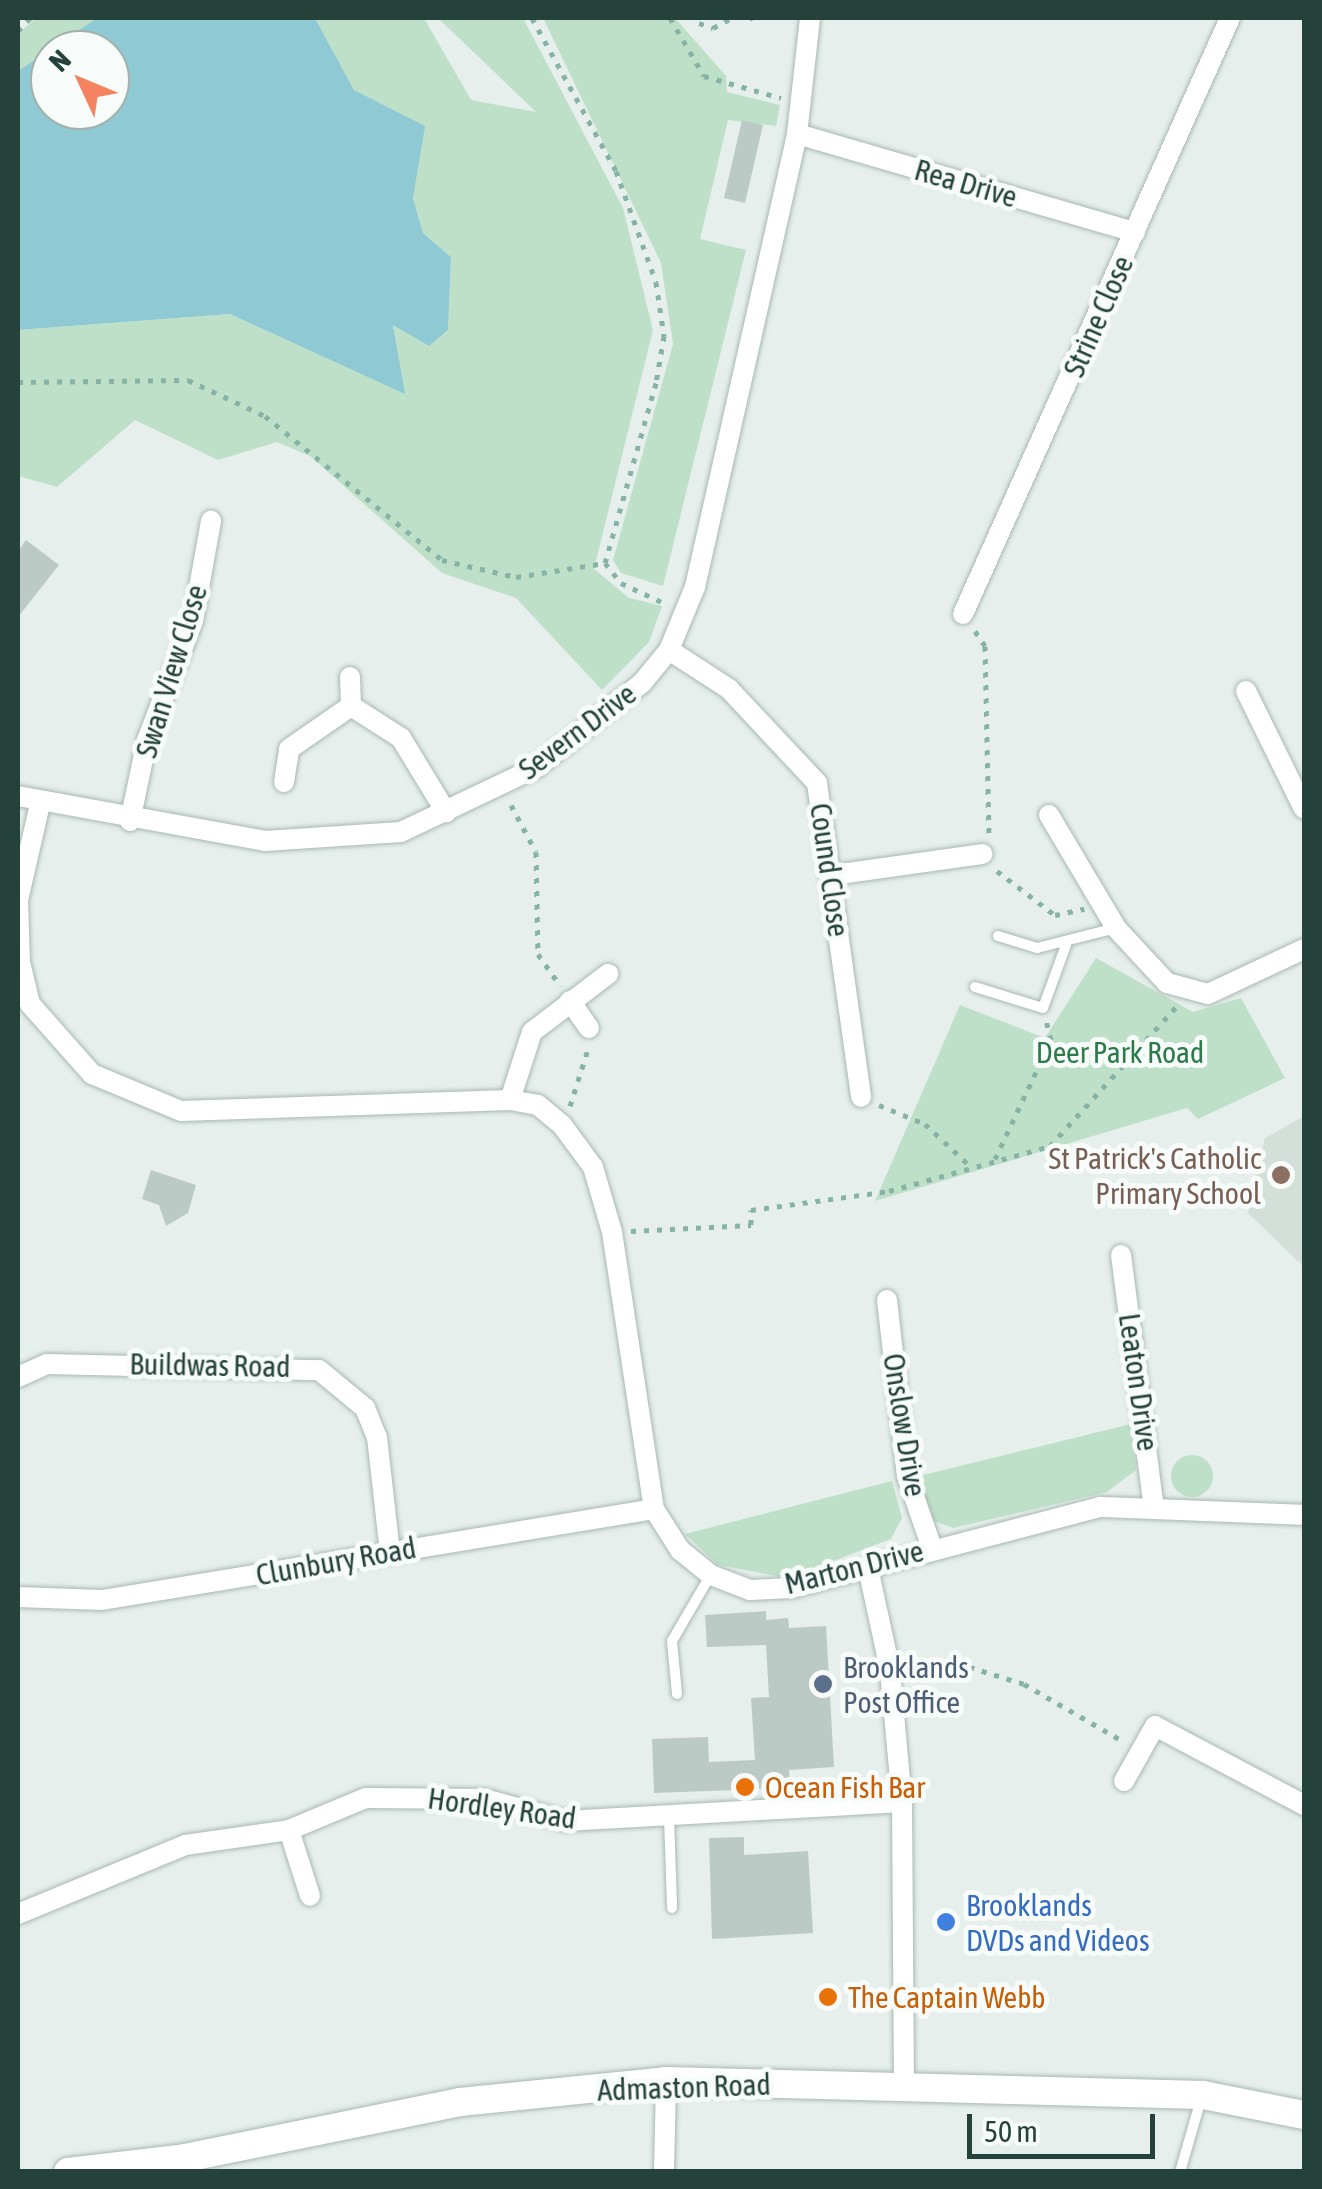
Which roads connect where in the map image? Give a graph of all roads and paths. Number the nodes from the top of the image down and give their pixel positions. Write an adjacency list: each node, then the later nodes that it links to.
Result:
1 (30, 18): 8 (path)
2 (532, 18): 14 (path)
3 (670, 18): 9 (path)
4 (732, 18): 7 (path)
5 (810, 18): 9 (street, Severn Drive)
6 (1230, 18): 11 (street, Strine Close)
7 (699, 24)
8 (18, 31)
9 (803, 103): 10 (street, Severn Drive)
10 (798, 134): 11 (street, Rea Drive); 15 (street, Severn Drive)
11 (1135, 232): 16 (street, Strine Close)
12 (18, 382): 14 (path)
13 (211, 521): 28 (street, Swan View Close)
14 (605, 563): 15 (path)
15 (686, 614): 17 (street, Severn Drive)
16 (964, 614): 29 (path)
17 (669, 650): 22 (street, Severn Drive); 30 (street, Cound Close)
18 (350, 677): 20 (street)
19 (1246, 691): 25 (street)
20 (350, 706): 21 (street); 26 (street)
21 (284, 782)
22 (500, 786): 26 (street, Severn Drive); 39 (path)
23 (18, 796): 24 (street, Severn Drive)
24 (40, 804): 28 (street, Severn Drive); 43 (street, Marton Drive)
25 (1304, 809)
26 (446, 812): 28 (street, Severn Drive)
27 (1049, 815): 31 (street)
28 (130, 820)
29 (983, 854): 30 (street); 31 (path)
30 (832, 876): 42 (street, Cound Close)
31 (1100, 902): 32 (street)
32 (1116, 928): 34 (lane); 38 (street)
33 (998, 936): 34 (lane)
34 (1066, 945): 40 (lane)
35 (1304, 950): 38 (street)
36 (608, 974): 39 (street)
37 (975, 987): 40 (lane)
38 (1187, 993): 45 (path)
39 (570, 1001): 41 (street); 43 (street)
40 (1043, 1008): 45 (path)
41 (589, 1028): 44 (path)
42 (861, 1097): 46 (path)
43 (510, 1100): 44 (street, Marton Drive)
44 (562, 1125): 47 (street, Marton Drive)
45 (995, 1160): 46 (path)
46 (970, 1166): 47 (path)
47 (612, 1232): 51 (street, Marton Drive)
48 (1121, 1255): 52 (street, Leaton Drive)
49 (887, 1300): 54 (street, Onslow Drive)
50 (19, 1371): 55 (street, Buildwas Road)
51 (654, 1509): 55 (street, Clunbury Road); 57 (street, Marton Drive)
52 (1154, 1509): 53 (street, Marton Drive); 54 (street, Marton Drive)
53 (1304, 1516)
54 (932, 1548): 56 (street, Marton Drive)
55 (390, 1552): 58 (street, Clunbury Road)
56 (868, 1568): 57 (street, Marton Drive); 59 (street)
57 (711, 1575): 60 (lane)
58 (18, 1597)
59 (890, 1670): 61 (path); 63 (street)
60 (677, 1694)
61 (1141, 1751): 62 (street); 64 (street)
62 (1124, 1781)
63 (902, 1802): 65 (street, Hordley Road); 71 (street)
64 (1304, 1805)
65 (669, 1815): 66 (street, Hordley Road); 68 (lane)
66 (288, 1830): 67 (street); 69 (street, Hordley Road)
67 (310, 1896)
68 (672, 1908)
69 (18, 1914)
70 (666, 2081): 71 (street, Admaston Road); 74 (street, Admaston Road); 76 (street)
71 (904, 2088): 72 (street, Admaston Road)
72 (1202, 2095): 73 (street, Admaston Road); 77 (lane)
73 (1304, 2115)
74 (150, 2167): 75 (street, Admaston Road)
75 (68, 2172)
76 (664, 2172)
77 (1180, 2172)

